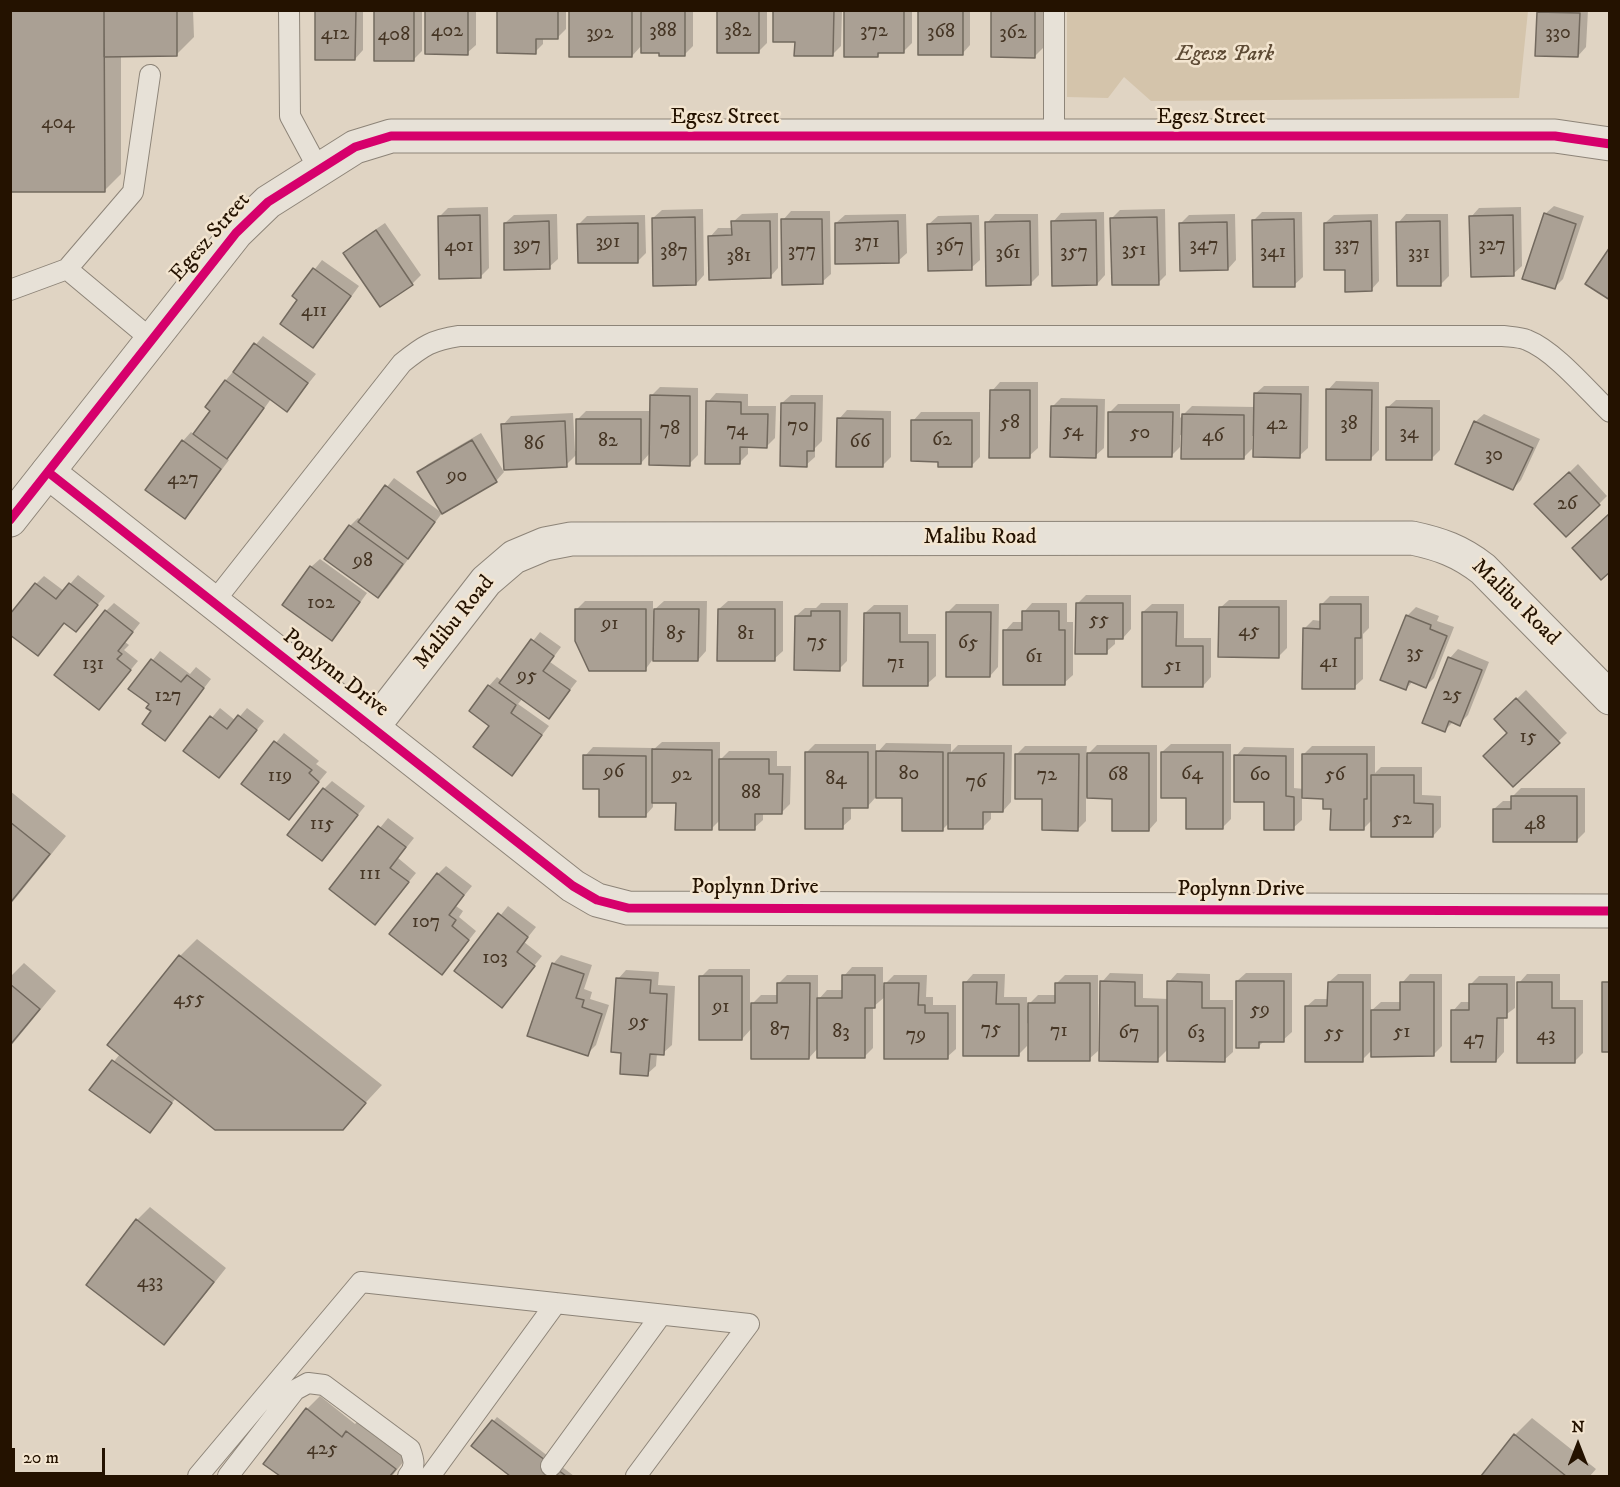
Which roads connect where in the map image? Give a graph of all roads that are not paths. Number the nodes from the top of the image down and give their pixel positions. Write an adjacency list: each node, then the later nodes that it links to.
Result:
1 (289, 10): 6 (lane)
2 (1054, 10): 4 (lane)
3 (150, 75): 7 (lane)
4 (1054, 138): 5 (street, Egesz Street); 6 (street, Egesz Street)
5 (1610, 144)
6 (319, 170): 9 (street, Egesz Street)
7 (67, 269): 8 (lane); 9 (lane)
8 (10, 290)
9 (152, 340): 11 (street, Egesz Street)
10 (1610, 412): 13 (lane)
11 (48, 472): 12 (street, Egesz Street); 13 (street, Poplynn Drive)
12 (10, 520)
13 (213, 603): 15 (street, Poplynn Drive)
14 (1610, 698): 15 (street, Malibu Road)
15 (372, 728): 16 (street, Poplynn Drive)
16 (1610, 910)
17 (556, 1303): 18 (lane); 20 (lane); 23 (lane)
18 (661, 1315): 19 (lane); 24 (lane)
19 (551, 1466)
20 (198, 1476)
21 (228, 1476): 22 (lane)
22 (408, 1476)
23 (430, 1476)
24 (636, 1476)

